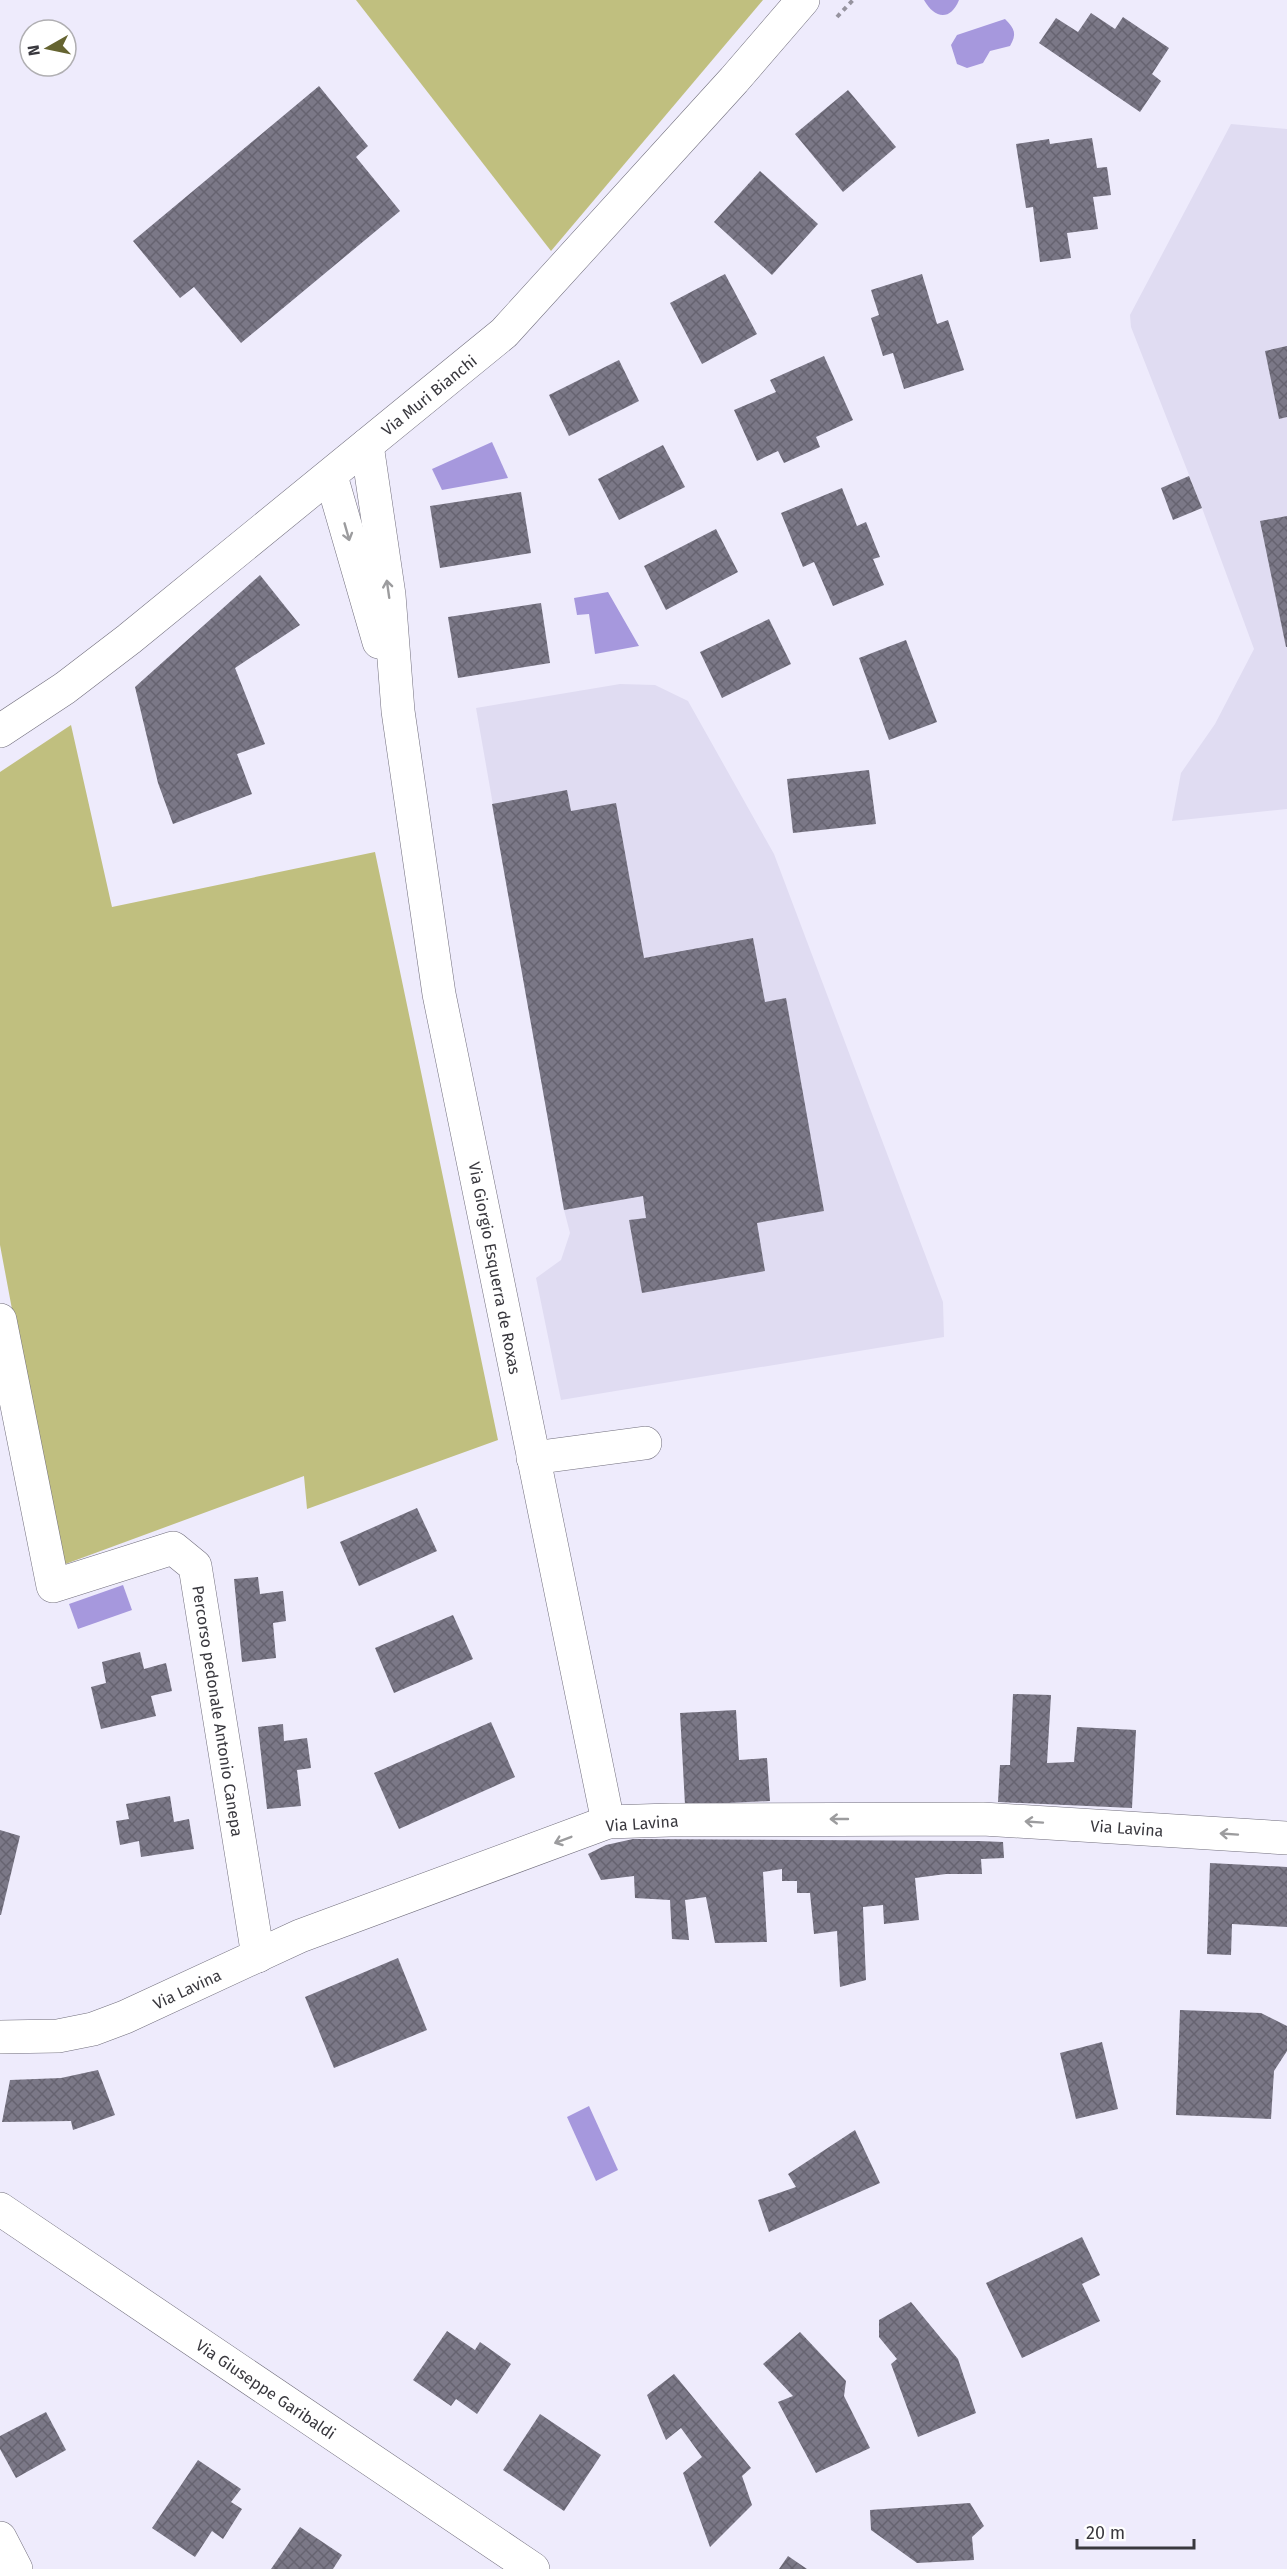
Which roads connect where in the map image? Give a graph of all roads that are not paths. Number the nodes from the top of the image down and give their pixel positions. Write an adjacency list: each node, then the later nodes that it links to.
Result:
1 (803, 0): 2 (street, Via Muri Bianchi)
2 (367, 446): 3 (street, Via Muri Bianchi); 4 (street, one-way to 2)
3 (331, 476): 4 (street, one-way to 4); 5 (street, Via Muri Bianchi)
4 (398, 711): 8 (street, Via Giorgio Esquerra de Roxas)
5 (0, 731)
6 (0, 1320): 11 (street, Percorso pedonale Antonio Canepa)
7 (645, 1443): 8 (street)
8 (533, 1458): 9 (street, Via Giorgio Esquerra de Roxas)
9 (608, 1822): 10 (street, Via Lavina, one-way to 9); 11 (street, Via Lavina, one-way to 11)
10 (1287, 1838)
11 (258, 1956): 12 (street, Via Lavina)
12 (0, 2037)
13 (0, 2209): 16 (street, Via Giuseppe Garibaldi)
14 (0, 2538): 15 (street)
15 (16, 2569)
16 (533, 2569)

